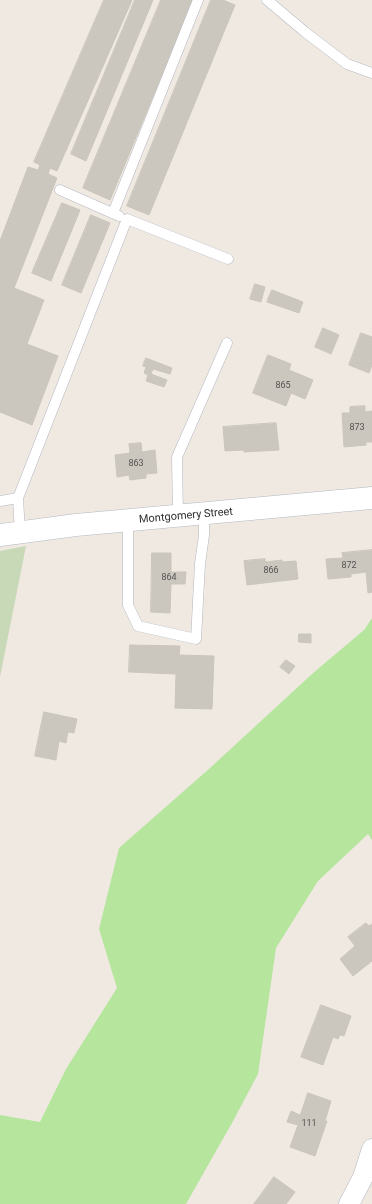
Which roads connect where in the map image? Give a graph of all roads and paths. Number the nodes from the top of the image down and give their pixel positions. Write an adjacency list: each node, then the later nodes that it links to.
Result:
1 (198, 0): 5 (lane)
2 (267, 0): 3 (lane)
3 (372, 73)
4 (60, 190): 5 (lane)
5 (113, 213): 6 (lane)
6 (127, 219): 7 (lane); 9 (lane)
7 (228, 259)
8 (227, 343): 13 (lane)
9 (18, 498): 11 (lane); 15 (lane)
10 (372, 498): 12 (main road, Montgomery Street)
11 (0, 501)
12 (204, 514): 13 (main road, Montgomery Street); 14 (lane)
13 (178, 517): 14 (main road, Montgomery Street)
14 (128, 521): 15 (main road, Montgomery Street)
15 (10, 534)
16 (372, 1149): 17 (street)
17 (349, 1204)

